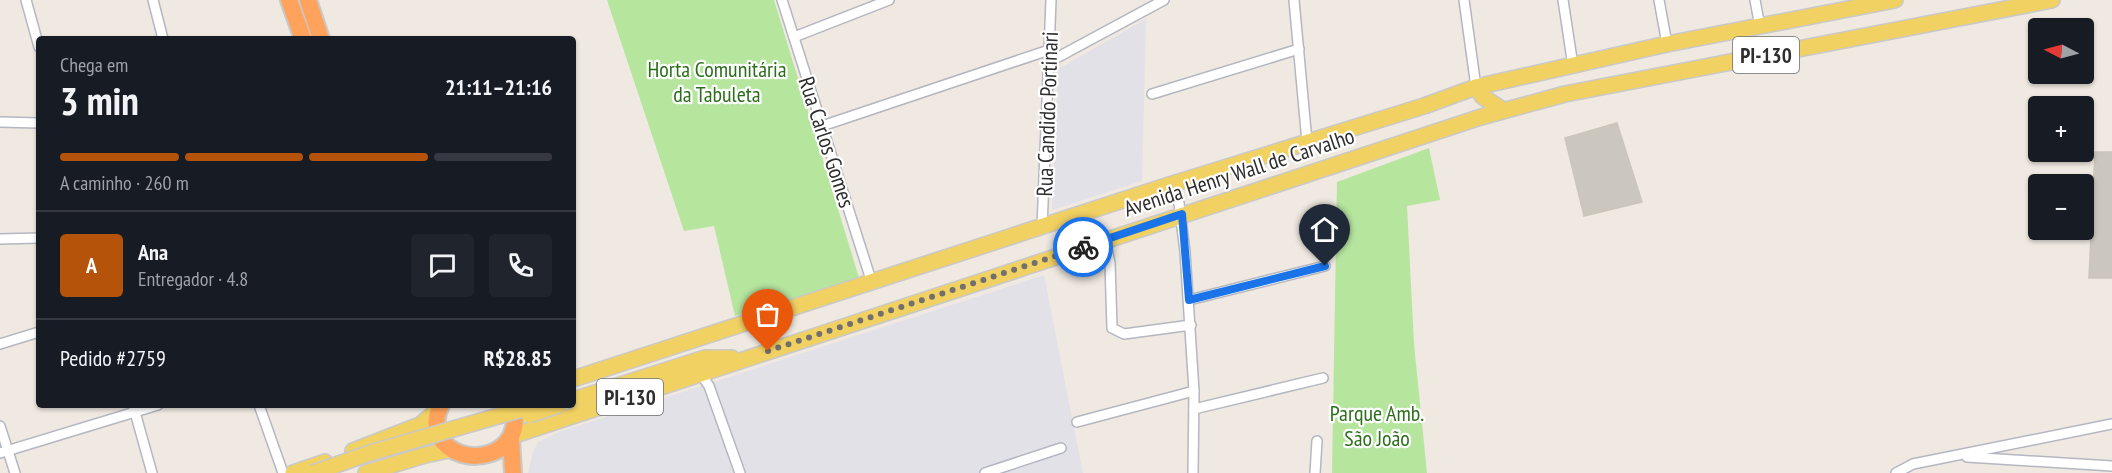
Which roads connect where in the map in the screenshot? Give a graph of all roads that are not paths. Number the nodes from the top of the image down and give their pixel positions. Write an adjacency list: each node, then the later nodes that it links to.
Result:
1 (26, 0): 20 (street)
2 (153, 0): 21 (street)
3 (289, 0): 22 (highway)
4 (308, 0): 19 (highway)
5 (313, 0): 19 (highway)
6 (782, 0): 23 (street, Rua Carlos Gomes)
7 (889, 0): 23 (street)
8 (1051, 0): 26 (street, Rua Candido Portinari)
9 (1164, 0): 27 (street)
10 (1294, 0): 25 (street)
11 (1464, 0): 29 (street)
12 (1563, 0): 28 (street)
13 (1659, 0): 24 (street)
14 (1755, 0): 18 (street)
15 (1895, 0): 17 (main road, Avenida Henry Wall de Carvalho / PI-130)
16 (2052, 0): 31 (main road, Avenida Henry Wall de Carvalho / PI-130)
17 (1852, 4): 18 (main road, Avenida Henry Wall de Carvalho / PI-130)
18 (1760, 27): 24 (main road, Avenida Henry Wall de Carvalho / PI-130)
19 (319, 33)
20 (36, 36)
21 (161, 36)
22 (302, 36)
23 (794, 37): 34 (street, Rua Carlos Gomes)
24 (1666, 44): 28 (main road, Avenida Henry Wall de Carvalho / PI-130)
25 (1299, 49): 30 (street); 35 (street)
26 (1049, 50): 27 (street, Rua Candido Portinari); 34 (street)
27 (1049, 62): 38 (street, Rua Candido Portinari)
28 (1573, 66): 29 (main road, Avenida Henry Wall de Carvalho / PI-130)
29 (1476, 87): 31 (main road); 35 (main road, Avenida Henry Wall de Carvalho / PI-130)
30 (1152, 94)
31 (1503, 111): 37 (main road, Avenida Henry Wall de Carvalho / PI-130)
32 (0, 122): 33 (street)
33 (36, 123)
34 (822, 126): 43 (street, Rua Carlos Gomes)
35 (1307, 142): 36 (main road, Avenida Henry Wall de Carvalho / PI-130)
36 (1166, 186): 37 (street); 38 (main road, Avenida Henry Wall de Carvalho / PI-130)
37 (1182, 214): 41 (main road, Avenida Henry Wall de Carvalho / PI-130); 44 (street)
38 (1042, 228): 43 (main road, Avenida Henry Wall de Carvalho / PI-130)
39 (0, 238): 40 (street)
40 (36, 238)
41 (1106, 239): 45 (street); 50 (main road, Avenida Henry Wall de Carvalho / PI-130)
42 (1325, 266): 44 (street)
43 (872, 283): 46 (main road, Avenida Henry Wall de Carvalho / PI-130)
44 (1189, 300): 45 (street)
45 (1191, 325): 54 (street)
46 (735, 327): 49 (main road); 52 (main road, Avenida Henry Wall de Carvalho / PI-130)
47 (36, 333): 48 (street)
48 (0, 344)
49 (704, 354): 50 (main road); 55 (main road); 56 (main road)
50 (747, 358): 51 (main road, Avenida Henry Wall de Carvalho / PI-130)
51 (700, 373): 68 (main road, Avenida Henry Wall de Carvalho / PI-130); 83 (street)
52 (576, 378)
53 (1323, 378): 64 (street)
54 (1194, 391): 64 (street); 65 (street)
55 (576, 392)
56 (576, 399)
57 (134, 408): 71 (street); 76 (street)
58 (260, 408): 77 (street)
59 (438, 408): 78 (main road)
60 (440, 408): 73 (highway)
61 (512, 408): 68 (highway)
62 (526, 408): 79 (main road, bridge)
63 (549, 408): 80 (main road, bridge)
64 (1194, 409): 85 (street)
65 (1077, 422)
66 (2112, 424): 72 (street)
67 (0, 426): 71 (street)
68 (512, 438): 73 (highway, Avenida Henry Wall de Carvalho); 82 (highway)
69 (1317, 441): 86 (street)
70 (1061, 448): 84 (street)
71 (4, 452): 75 (street)
72 (1953, 456): 74 (street); 87 (street)
73 (458, 459): 81 (main road)
74 (2112, 466)
75 (15, 473)
76 (152, 473)
77 (283, 473)
78 (293, 473)
79 (313, 473)
80 (339, 473)
81 (366, 473)
82 (513, 473)
83 (741, 473)
84 (985, 473)
85 (1193, 473)
86 (1315, 473)
87 (1896, 473)

